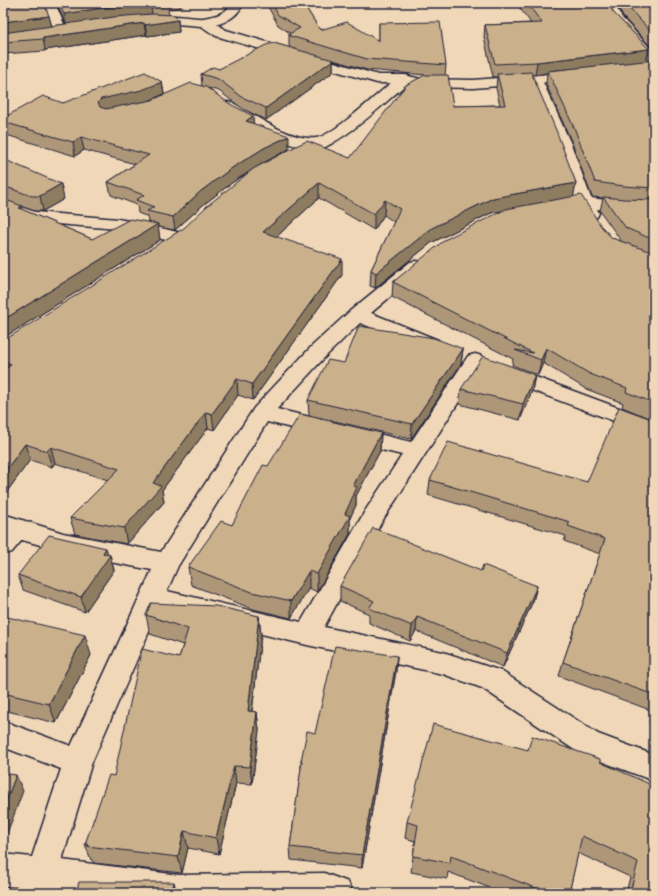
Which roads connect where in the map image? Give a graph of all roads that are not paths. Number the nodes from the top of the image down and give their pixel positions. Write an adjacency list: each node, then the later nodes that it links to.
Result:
1 (48, 3): 7 (street)
2 (237, 3): 5 (street)
3 (608, 3): 9 (street)
4 (137, 22): 5 (street)
5 (204, 22): 11 (street)
6 (77, 29): 7 (street)
7 (61, 31): 8 (street)
8 (47, 33)
9 (652, 65)
10 (589, 74): 12 (street)
11 (404, 79): 12 (street); 14 (street)
12 (535, 80): 16 (street)
13 (219, 100): 14 (street)
14 (320, 143): 15 (street)
15 (279, 162)
16 (584, 202): 18 (street); 19 (street); 20 (street)
17 (3, 206): 21 (street)
18 (654, 208)
19 (533, 212)
20 (601, 228)
21 (159, 251)
22 (432, 253): 23 (street)
23 (357, 315): 24 (street); 25 (street)
24 (460, 355): 26 (street); 27 (street)
25 (262, 413): 27 (street); 29 (street)
26 (654, 429)
27 (416, 451): 31 (street)
28 (8, 533): 29 (street)
29 (167, 563): 30 (street)
30 (151, 597): 31 (street); 33 (street)
31 (307, 634): 34 (street)
32 (3, 734): 33 (street)
33 (78, 762): 36 (street)
34 (654, 768)
35 (3, 870): 36 (street)
36 (39, 883): 37 (street)
37 (337, 893)

